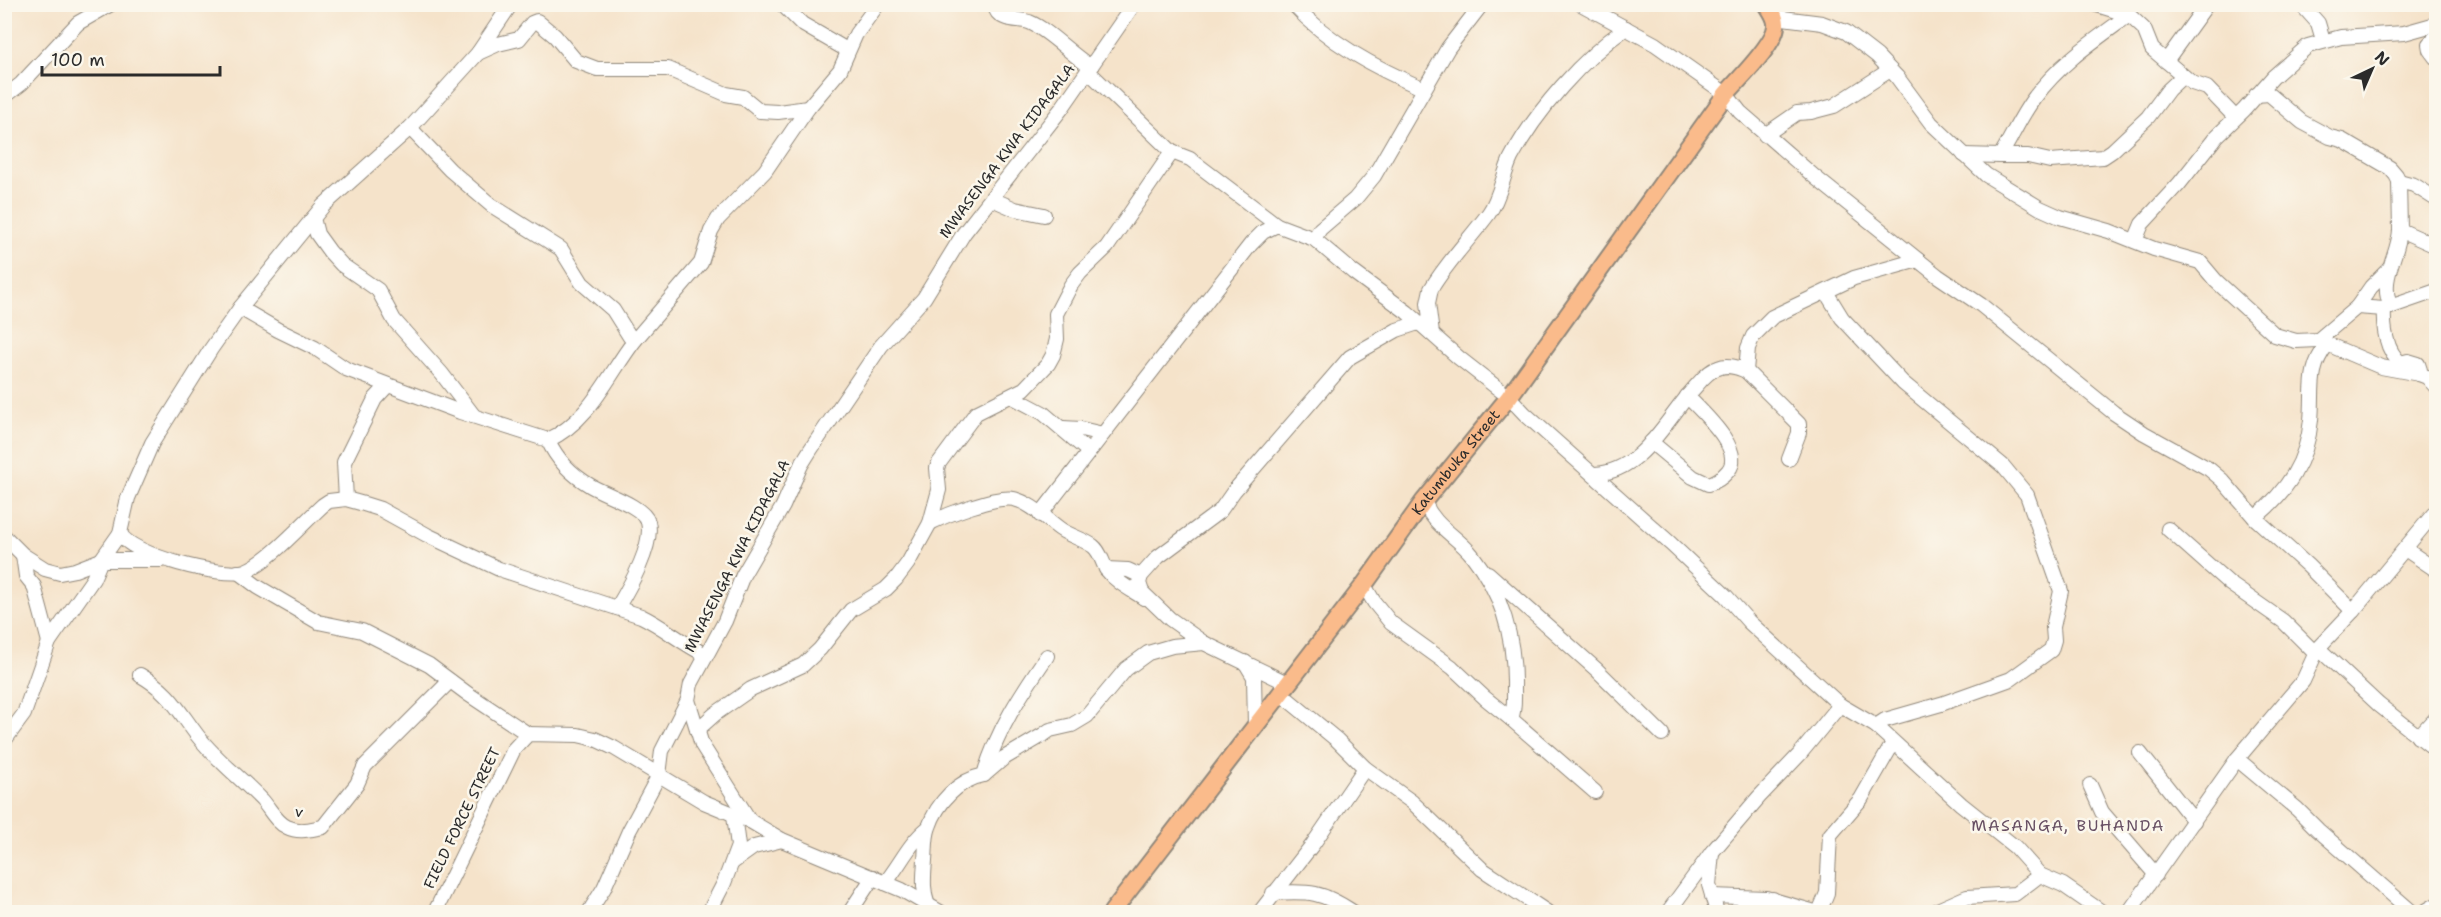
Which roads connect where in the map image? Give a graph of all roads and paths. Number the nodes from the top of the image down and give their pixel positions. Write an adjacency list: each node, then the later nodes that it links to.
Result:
1 (111, 4): 27 (street)
2 (511, 4): 20 (street)
3 (782, 4): 19 (street)
4 (878, 4): 19 (street)
5 (993, 4): 23 (street)
6 (1134, 4): 23 (street, MWASENGA KWA KIDAGALA)
7 (1293, 4): 26 (street)
8 (1482, 4): 26 (street)
9 (1581, 4): 16 (street)
10 (2094, 4): 14 (street)
11 (2207, 4): 22 (street)
12 (2301, 4): 18 (street)
13 (1771, 11): 24 (street); 28 (main road, Katumbuka Street)
14 (2128, 15): 22 (street); 38 (street)
15 (2436, 24): 18 (street)
16 (1626, 28): 28 (street); 57 (street)
17 (2436, 37): 21 (street)
18 (2323, 40): 29 (street)
19 (847, 50): 30 (street)
20 (478, 52): 31 (street); 33 (street)
21 (2436, 58)
22 (2166, 61): 25 (street)
23 (1090, 69): 36 (street); 40 (street, MWASENGA KWA KIDAGALA)
24 (1890, 70): 34 (street); 37 (street)
25 (2183, 76): 32 (street); 38 (street)
26 (1424, 89): 46 (street)
27 (7, 93)
28 (1726, 94): 34 (street); 66 (main road, Katumbuka Street)
29 (2256, 95): 32 (street); 39 (street)
30 (808, 108): 31 (street); 35 (street)
31 (778, 112): 35 (street)
32 (2235, 117): 47 (street)
33 (410, 128): 43 (street); 58 (street)
34 (1765, 135): 49 (street)
35 (791, 136): 58 (street)
36 (1172, 152): 44 (street); 64 (street)
37 (1964, 155): 38 (street); 47 (street)
38 (2000, 156)
39 (2399, 181): 41 (street); 45 (street)
40 (992, 199): 42 (street); 100 (street, MWASENGA KWA KIDAGALA)
41 (2436, 199)
42 (1044, 215)
43 (313, 218): 54 (street); 67 (street)
44 (1277, 225): 46 (street); 69 (street)
45 (2400, 230): 48 (street); 50 (street)
46 (1314, 239): 56 (street)
47 (2135, 241): 59 (street)
48 (2436, 246)
49 (1918, 260): 52 (street); 79 (street)
50 (2389, 269): 53 (street); 55 (street)
51 (2436, 291): 55 (street)
52 (1826, 292): 60 (street); 111 (street)
53 (2357, 307): 55 (street); 59 (street)
54 (240, 308): 62 (street); 82 (street)
55 (2388, 308): 61 (street)
56 (1418, 323): 57 (street); 92 (street)
57 (1432, 334): 66 (street)
58 (635, 340): 70 (street)
59 (2323, 342): 61 (street); 79 (street)
60 (1746, 371): 65 (street); 73 (street)
61 (2419, 374): 63 (street)
62 (387, 386): 67 (street); 75 (street)
63 (2436, 387)
64 (1011, 396): 68 (street); 80 (street)
65 (1687, 396): 71 (street); 71 (street)
66 (1509, 397): 74 (street); 76 (main road, Katumbuka Street)
67 (474, 417): 70 (street)
68 (1063, 428): 69 (street); 72 (street)
69 (1104, 434): 72 (street)
70 (548, 440): 95 (street)
71 (1651, 442): 74 (street)
72 (1089, 452): 78 (street)
73 (1789, 459)
74 (1594, 474): 107 (street)
75 (346, 499): 91 (street); 95 (street)
76 (1424, 501): 88 (street); 93 (main road, Katumbuka Street)
77 (2436, 511): 84 (street)
78 (1040, 515): 80 (street); 89 (street)
79 (2255, 518): 96 (street)
80 (930, 523): 112 (street)
81 (2168, 530): 99 (street)
82 (120, 533): 86 (street); 87 (street)
83 (4, 536): 85 (street)
84 (2405, 549): 90 (street); 96 (street)
85 (23, 555): 86 (street); 97 (street)
86 (101, 560): 87 (street); 97 (street)
87 (162, 560): 91 (street)
88 (1481, 568): 109 (street); 114 (street)
89 (1106, 569): 92 (street); 94 (street)
90 (2436, 570)
91 (238, 572): 104 (street)
92 (1141, 576): 94 (street)
93 (1364, 585): 105 (main road, Katumbuka Street); 109 (street)
94 (1144, 598): 98 (street)
95 (617, 608): 100 (street)
96 (2353, 611): 99 (street)
97 (50, 642): 116 (street)
98 (1204, 643): 102 (street); 122 (street)
99 (2317, 651): 115 (street); 120 (street)
100 (706, 655): 106 (street, MWASENGA KWA KIDAGALA)
101 (1047, 656): 122 (street)
102 (1243, 661): 105 (street); 110 (street)
103 (140, 675): 104 (street, v)
104 (450, 681): 113 (street)
105 (1284, 688): 110 (main road, Katumbuka Street); 121 (street)
106 (688, 700): 112 (street); 123 (street, MWASENGA KWA KIDAGALA)
107 (1840, 705): 111 (street); 131 (street)
108 (2436, 717): 115 (street)
109 (1511, 719): 125 (street)
110 (1255, 725): 145 (main road, Katumbuka Street)
111 (1876, 726): 117 (street)
112 (697, 730): 127 (street)
113 (528, 734): 123 (street); 141 (street, FIELD FORCE STREET)
114 (1662, 734)
115 (2418, 738): 118 (street)
116 (4, 741)
117 (1893, 743): 133 (street); 153 (street)
118 (2436, 750)
119 (2140, 753): 128 (street)
120 (2237, 759): 128 (street); 157 (street)
121 (1365, 768): 136 (street); 148 (street)
122 (984, 774): 129 (street)
123 (659, 775): 126 (street); 142 (street, MWASENGA KWA KIDAGALA)
124 (2090, 785): 134 (street)
125 (1594, 792)
126 (734, 815): 127 (street); 132 (street)
127 (750, 821): 130 (street)
128 (2194, 821): 134 (street)
129 (928, 828): 135 (street); 140 (street)
130 (782, 840): 132 (street); 135 (street)
131 (1712, 852): 137 (street); 149 (street)
132 (733, 862): 143 (street)
133 (2040, 875): 154 (street); 155 (street)
134 (2156, 875): 156 (street)
135 (879, 880): 140 (street); 144 (street)
136 (1273, 893): 146 (street); 147 (street)
137 (1712, 896): 138 (street); 150 (street)
138 (1773, 899): 151 (street); 152 (street)
139 (2436, 905): 158 (street)
140 (934, 909)
141 (435, 912)
142 (589, 912)
143 (709, 912)
144 (850, 912)
145 (1112, 912)
146 (1260, 912)
147 (1353, 912)
148 (1547, 912)
149 (1668, 912)
150 (1717, 912)
151 (1746, 912)
152 (1815, 912)
153 (1819, 912)
154 (1933, 912)
155 (2102, 912)
156 (2128, 912)
157 (2412, 912)
158 (2424, 912)

